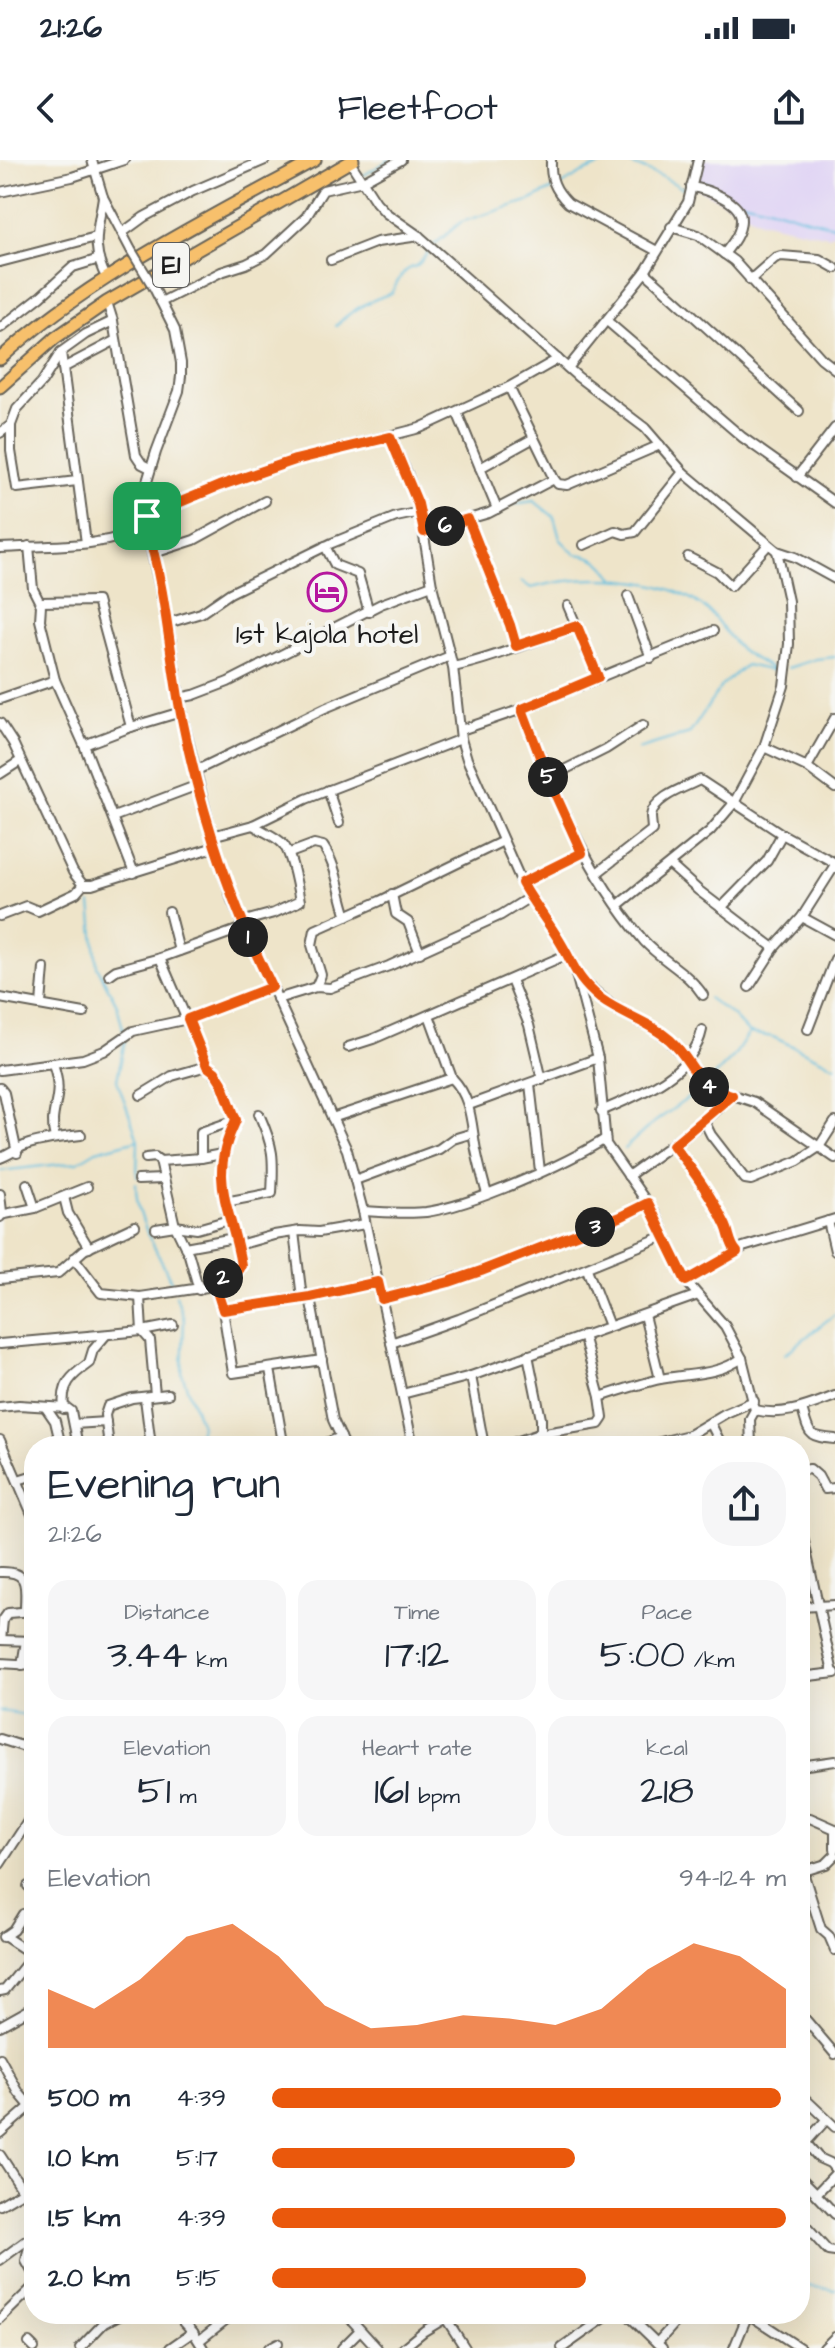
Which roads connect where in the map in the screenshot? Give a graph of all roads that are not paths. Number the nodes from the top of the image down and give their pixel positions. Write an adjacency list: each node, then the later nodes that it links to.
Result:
1 (92, 160): 10 (street)
2 (124, 160): 10 (street)
3 (235, 160): 11 (street)
4 (265, 160): 11 (street)
5 (315, 160): 27 (highway, E1)
6 (401, 160): 12 (street)
7 (551, 160): 20 (street)
8 (698, 160): 13 (street)
9 (351, 161): 12 (street); 29 (highway, E1)
10 (94, 170): 14 (street); 15 (street)
11 (239, 172): 17 (street)
12 (363, 181): 18 (street); 30 (street)
13 (691, 187): 16 (street); 21 (street)
14 (0, 192)
15 (103, 197): 17 (street); 19 (street)
16 (671, 227): 20 (street); 21 (street)
17 (122, 233): 30 (street, bridge)
18 (419, 236): 23 (street); 37 (street)
19 (96, 237): 22 (street); 24 (street)
20 (657, 251): 26 (street)
21 (724, 254): 28 (street)
22 (96, 260): 27 (street); 33 (street)
23 (331, 260)
24 (0, 262)
25 (835, 268): 28 (street)
26 (645, 272): 32 (street); 43 (street)
27 (107, 279): 36 (highway, E1)
28 (750, 280): 40 (street)
29 (107, 302): 31 (street); 41 (highway, E1)
30 (161, 302): 51 (street)
31 (113, 321): 34 (street); 35 (street)
32 (607, 321): 39 (street); 54 (street)
33 (0, 328)
34 (116, 340): 38 (street); 51 (street)
35 (61, 352): 38 (street); 45 (street)
36 (0, 359)
37 (558, 359): 39 (street); 42 (street)
38 (63, 368): 56 (street)
39 (568, 368): 50 (street)
40 (835, 369)
41 (0, 387)
42 (509, 387): 44 (street); 49 (street)
43 (799, 411)
44 (457, 412): 48 (street); 52 (street)
45 (11, 425): 47 (street); 56 (street)
46 (835, 428): 54 (street)
47 (0, 433)
48 (390, 437): 60 (street); 61 (street)
49 (534, 438): 52 (street); 55 (street)
50 (660, 445): 53 (street); 55 (street)
51 (150, 468): 61 (street)
52 (480, 468): 59 (street)
53 (683, 472): 66 (street); 67 (street)
54 (797, 477): 58 (street)
55 (554, 479): 59 (street)
56 (77, 481): 65 (street)
57 (265, 501): 72 (street)
58 (835, 503)
59 (497, 509): 62 (street)
60 (420, 512): 64 (street); 69 (street)
61 (147, 516): 63 (street)
62 (468, 519): 64 (street); 83 (street)
63 (146, 527): 65 (street); 72 (street)
64 (424, 532): 75 (street)
65 (86, 543): 68 (street)
66 (584, 545)
67 (768, 545): 71 (street); 73 (street)
68 (29, 546): 70 (street); 77 (street)
69 (325, 546): 79 (street); 80 (street)
70 (0, 548)
71 (777, 551): 74 (street); 99 (street)
72 (154, 553): 80 (street)
73 (688, 557)
74 (835, 579)
75 (432, 585): 79 (street); 84 (street)
76 (628, 596): 85 (street)
77 (40, 602): 88 (street); 96 (street)
78 (568, 606): 81 (street)
79 (369, 612): 89 (street)
80 (168, 623): 89 (street)
81 (577, 626): 83 (street); 87 (street)
82 (713, 631): 85 (street)
83 (516, 646): 86 (street)
84 (450, 656): 86 (street); 102 (street)
85 (651, 658): 87 (street)
86 (453, 667): 97 (street)
87 (598, 677): 91 (street)
88 (55, 680): 90 (street); 98 (street)
89 (179, 698): 92 (street)
90 (0, 699)
91 (522, 709): 97 (street); 104 (street)
92 (181, 712): 96 (street); 102 (street)
93 (835, 718): 101 (street)
94 (0, 723): 100 (street)
95 (643, 725): 104 (street)
96 (131, 727): 98 (street)
97 (461, 734): 107 (street); 114 (street)
98 (84, 745): 109 (street)
99 (764, 747): 101 (street); 108 (street)
100 (20, 761): 103 (street); 122 (street)
101 (807, 767): 106 (street)
102 (195, 771): 105 (street)
103 (0, 774)
104 (548, 778): 116 (street)
105 (198, 785): 109 (street); 113 (street)
106 (835, 788)
107 (328, 790): 110 (street); 111 (street)
108 (734, 803): 112 (street); 118 (street); 120 (street)
109 (113, 817): 119 (street)
110 (339, 823)
111 (253, 825): 113 (street); 115 (street)
112 (782, 834): 117 (street); 126 (street)
113 (213, 840): 119 (street); 131 (street)
114 (503, 841): 121 (street); 123 (street)
115 (290, 853): 129 (street); 131 (street)
116 (582, 853): 120 (street); 121 (street)
117 (835, 864): 130 (street)
118 (670, 865): 125 (street); 126 (street)
119 (134, 873): 122 (street)
120 (597, 873): 125 (street)
121 (522, 883): 124 (street)
122 (83, 885): 128 (street)
123 (392, 894): 129 (street); 135 (street)
124 (530, 897): 135 (street); 136 (street)
125 (618, 905): 146 (street)
126 (721, 908): 133 (street)
127 (169, 912): 134 (street)
128 (0, 916)
129 (347, 916): 144 (street)
130 (802, 917): 132 (street); 133 (street)
131 (242, 925): 134 (street); 143 (street)
132 (835, 935)
133 (774, 948): 145 (street)
134 (179, 951): 137 (street)
135 (420, 953): 144 (street)
136 (568, 954): 140 (street); 142 (street)
137 (160, 958): 141 (street); 152 (street)
138 (835, 959): 153 (street)
139 (44, 968): 149 (street)
140 (576, 974): 156 (street); 157 (street)
141 (109, 975)
142 (511, 980): 151 (street); 162 (street)
143 (272, 987): 148 (street); 152 (street)
144 (316, 987): 148 (street)
145 (749, 987)
146 (703, 995)
147 (0, 998): 149 (street)
148 (277, 999): 170 (street)
149 (41, 1004): 150 (street)
150 (84, 1013)
151 (429, 1015): 155 (street); 161 (street)
152 (188, 1019): 158 (street); 159 (street)
153 (808, 1029)
154 (702, 1030): 157 (street)
155 (348, 1047)
156 (598, 1058): 162 (street); 168 (street)
157 (687, 1062): 166 (street); 168 (street)
158 (53, 1064): 160 (street); 176 (street)
159 (207, 1066): 165 (street); 171 (street)
160 (0, 1070)
161 (452, 1078): 167 (street); 170 (street)
162 (542, 1080): 163 (street)
163 (530, 1084): 167 (street); 187 (street)
164 (0, 1088): 180 (street)
165 (141, 1095)
166 (732, 1095): 172 (street); 179 (street)
167 (469, 1105): 174 (street)
168 (601, 1111): 177 (street)
169 (259, 1114): 197 (street)
170 (332, 1118): 191 (street)
171 (236, 1120): 181 (street); 184 (street)
172 (704, 1121): 178 (street); 179 (street)
173 (835, 1122): 179 (street)
174 (473, 1133): 191 (street); 195 (street)
175 (81, 1135): 176 (street)
176 (55, 1138): 180 (street)
177 (605, 1139): 187 (street); 188 (street)
178 (673, 1145): 188 (street); 214 (street)
179 (819, 1147): 185 (street)
180 (17, 1153): 182 (street)
181 (222, 1154): 184 (street); 197 (street)
182 (0, 1158)
183 (146, 1158): 186 (street)
184 (201, 1158): 186 (street)
185 (835, 1158)
186 (160, 1161): 189 (street)
187 (540, 1171): 195 (street)
188 (628, 1176): 198 (street)
189 (163, 1179): 190 (street); 206 (street)
190 (138, 1180)
191 (355, 1180): 200 (street)
192 (27, 1184): 199 (street)
193 (87, 1187): 196 (street)
194 (0, 1194): 201 (street)
195 (487, 1194): 200 (street)
196 (64, 1197): 199 (street); 212 (street)
197 (225, 1202): 202 (street)
198 (648, 1203): 209 (street); 225 (street)
199 (35, 1208): 201 (street)
200 (363, 1211): 204 (street)
201 (0, 1217)
202 (229, 1220): 206 (street); 210 (street)
203 (832, 1220): 213 (street); 214 (street)
204 (365, 1224): 208 (street); 219 (street)
205 (135, 1226): 212 (street)
206 (175, 1226): 207 (street); 211 (street)
207 (156, 1229)
208 (294, 1232): 210 (street); 224 (street)
209 (664, 1236): 216 (street); 218 (street)
210 (236, 1241): 211 (street); 220 (street)
211 (185, 1247): 221 (street)
212 (89, 1248): 215 (street)
213 (835, 1251)
214 (737, 1252): 218 (street)
215 (74, 1258): 217 (street); 223 (street)
216 (587, 1269): 229 (street); 233 (street)
217 (0, 1279)
218 (686, 1281): 222 (street)
219 (378, 1282): 224 (street); 225 (street)
220 (216, 1288): 221 (street); 226 (street)
221 (199, 1290): 223 (street)
222 (698, 1295): 227 (street); 236 (street)
223 (140, 1297): 230 (street)
224 (306, 1297): 226 (street); 237 (street)
225 (382, 1299): 233 (street)
226 (223, 1310): 238 (street)
227 (644, 1315): 229 (street); 240 (street)
228 (173, 1325): 230 (street)
229 (609, 1326): 232 (street)
230 (142, 1331): 231 (street); 243 (street)
231 (106, 1335): 234 (street); 250 (street)
232 (583, 1335): 235 (street); 245 (street)
233 (391, 1343): 242 (street)
234 (0, 1344)
235 (528, 1355): 239 (street); 255 (street)
236 (742, 1358): 240 (street); 247 (street)
237 (322, 1360): 238 (street); 261 (street)
238 (270, 1369): 260 (street)
239 (471, 1376): 242 (street); 263 (street)
240 (660, 1379): 245 (street)
241 (168, 1394): 243 (street)
242 (402, 1394): 262 (street)
243 (155, 1395): 246 (street)
244 (835, 1396): 251 (street)
245 (600, 1397): 255 (street)
246 (145, 1398): 252 (street); 259 (street)
247 (754, 1405): 251 (street); 254 (street); 267 (street)
248 (0, 1407): 249 (street)
249 (45, 1407): 250 (street); 256 (street)
250 (64, 1409): 253 (street)
251 (802, 1409): 268 (street)
252 (106, 1422): 253 (street); 258 (street)
253 (74, 1424): 257 (street)
254 (711, 1424): 265 (street); 266 (street)
255 (539, 1434): 264 (street)
256 (59, 1436)
257 (74, 1436)
258 (108, 1436)
259 (150, 1436)
260 (282, 1436)
261 (340, 1436)
262 (411, 1436)
263 (482, 1436)
264 (533, 1436)
265 (685, 1436)
266 (717, 1436)
267 (751, 1436)
268 (835, 1439)
269 (0, 1440): 272 (street)
270 (810, 1469): 273 (street)
271 (24, 1478): 272 (street)
272 (18, 1480): 274 (street)
273 (835, 1488)
274 (24, 1495)
275 (810, 1569): 280 (street)
276 (0, 1572): 277 (street)
277 (24, 1581)
278 (835, 1605): 280 (street)
279 (810, 1606): 280 (street)
280 (818, 1606): 287 (street)
281 (24, 1612): 282 (street)
282 (0, 1640): 283 (street)
283 (24, 1641)
284 (24, 1659): 286 (street)
285 (0, 1663): 286 (street)
286 (22, 1665)
287 (834, 1673): 288 (street)
288 (810, 1676)
289 (0, 1739): 290 (street)
290 (24, 1747)
291 (835, 1761): 292 (street)
292 (810, 1765)
293 (810, 1818): 295 (street)
294 (24, 1828): 298 (street)
295 (835, 1831): 296 (street)
296 (835, 1849)
297 (835, 1855): 299 (street)
298 (0, 1864)
299 (810, 1869)
300 (810, 1896): 302 (street)
301 (23, 1914): 303 (street)
302 (832, 1934): 305 (street)
303 (2, 1938): 304 (street)
304 (24, 1949)
305 (835, 1950)
306 (24, 1966): 307 (street)
307 (0, 1991)
308 (24, 2013): 310 (street)
309 (810, 2025): 311 (street)
310 (0, 2026)
311 (835, 2054)
312 (0, 2058): 313 (street)
313 (9, 2077): 314 (street); 315 (street)
314 (0, 2084)
315 (24, 2096)
316 (810, 2102): 318 (street)
317 (24, 2114): 319 (street)
318 (831, 2120): 320 (street)
319 (0, 2133)
320 (810, 2140)
321 (810, 2151): 323 (street)
322 (0, 2155): 325 (street)
323 (835, 2172): 326 (street)
324 (810, 2187): 326 (street)
325 (24, 2193): 327 (street)
326 (816, 2193): 328 (street)
327 (0, 2205)
328 (835, 2214)
329 (810, 2231): 331 (street)
330 (24, 2242): 332 (street)
331 (835, 2252)
332 (0, 2260)
333 (24, 2296): 334 (street)
334 (0, 2319)
335 (103, 2324): 352 (street)
336 (186, 2324): 347 (street)
337 (223, 2324): 350 (street)
338 (355, 2324): 346 (street)
339 (437, 2324): 357 (street)
340 (452, 2324): 358 (street)
341 (596, 2324): 359 (street)
342 (638, 2324): 351 (street)
343 (676, 2324): 351 (street)
344 (744, 2324): 360 (street)
345 (763, 2324): 361 (street)
346 (360, 2330): 355 (street); 356 (street)
347 (193, 2332): 350 (street); 353 (street)
348 (835, 2337): 362 (street)
349 (278, 2343): 354 (street)
350 (202, 2344)
351 (660, 2345)
352 (80, 2348)
353 (170, 2348)
354 (269, 2348)
355 (342, 2348)
356 (377, 2348)
357 (403, 2348)
358 (465, 2348)
359 (562, 2348)
360 (734, 2348)
361 (800, 2348)
362 (824, 2348)

